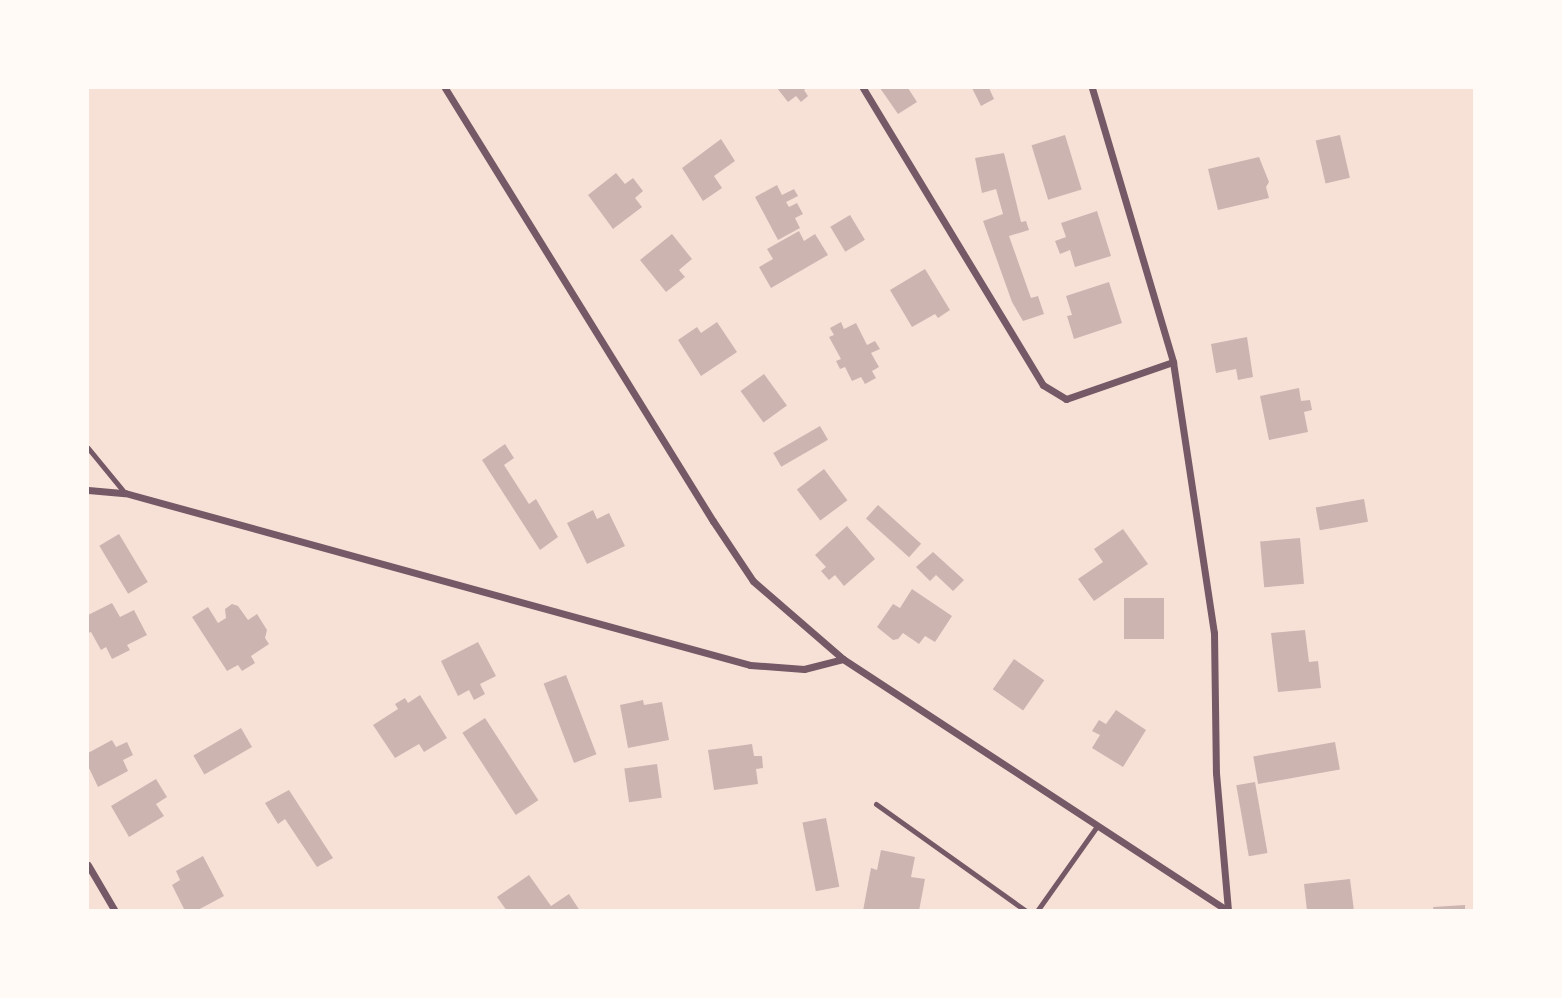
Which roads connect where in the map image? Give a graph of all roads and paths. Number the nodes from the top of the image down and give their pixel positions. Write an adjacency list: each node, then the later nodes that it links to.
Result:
1 (445, 88): 8 (street)
2 (863, 88): 4 (street)
3 (1092, 88): 4 (street)
4 (1173, 362): 12 (street)
5 (88, 448): 7 (lane)
6 (88, 490): 7 (street)
7 (125, 492): 8 (street)
8 (843, 659): 10 (street)
9 (876, 804): 14 (lane)
10 (1098, 825): 12 (street); 15 (lane)
11 (88, 865): 13 (street)
12 (1228, 910)
13 (115, 911)
14 (1026, 911)
15 (1037, 911)

